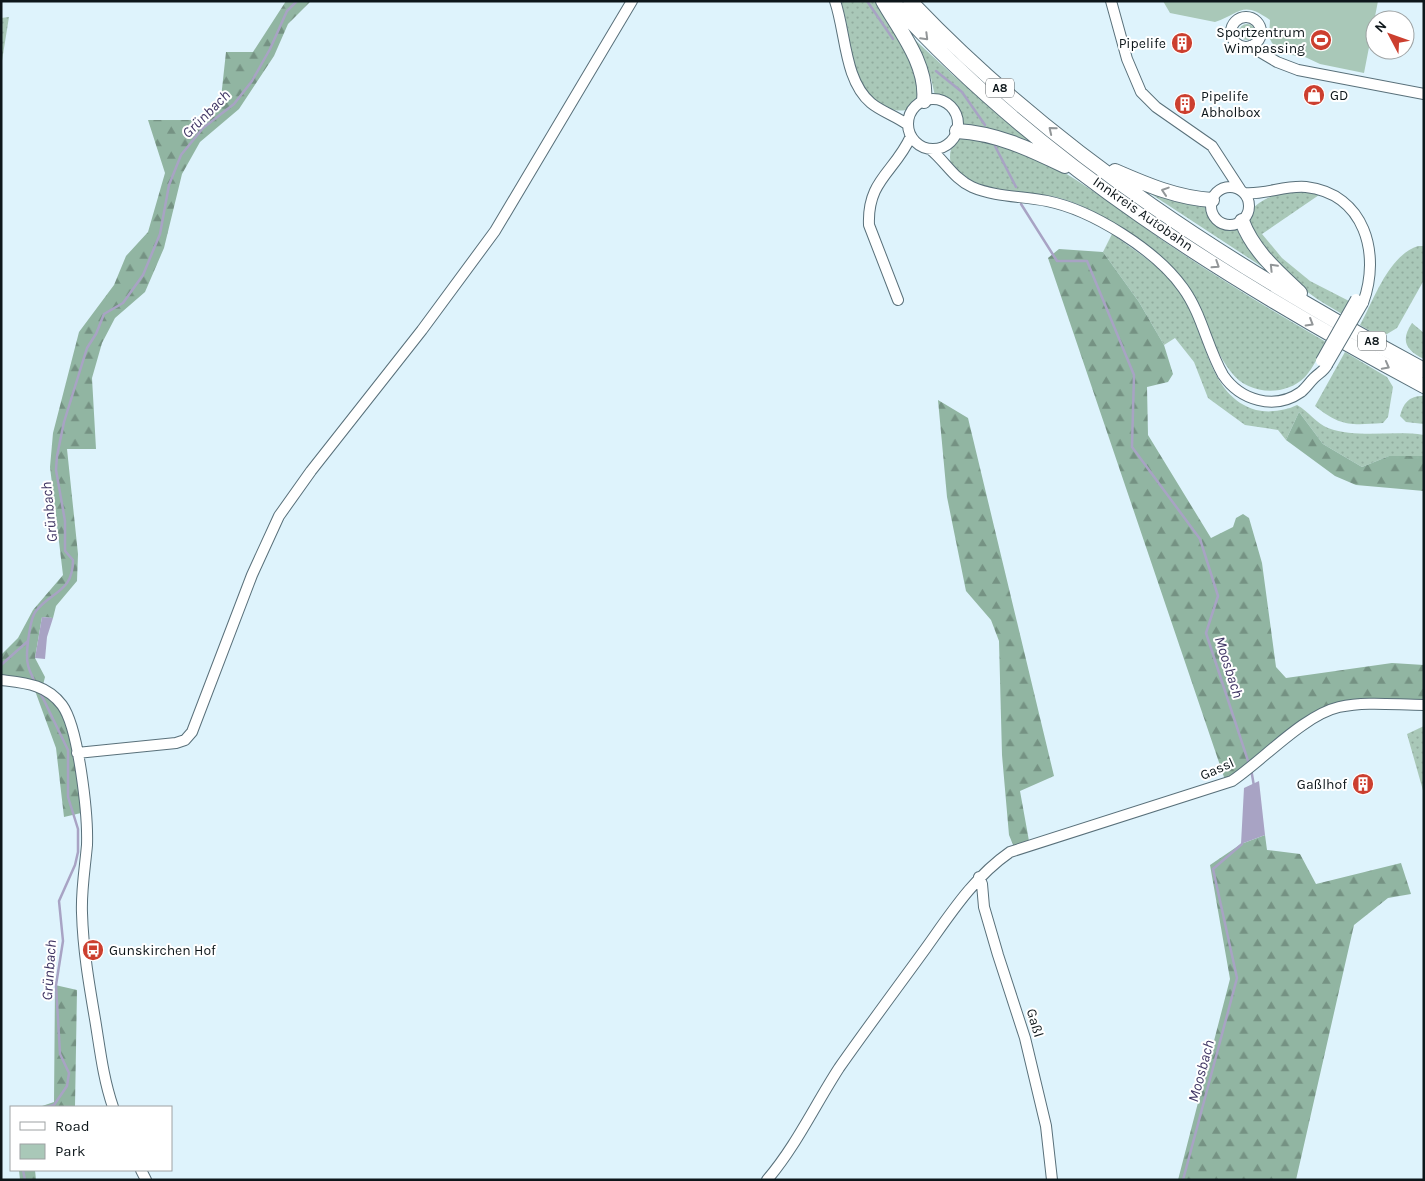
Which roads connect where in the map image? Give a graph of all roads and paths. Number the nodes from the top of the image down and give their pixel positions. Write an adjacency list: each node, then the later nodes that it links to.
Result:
1 (632, 1): 36 (street)
2 (835, 1): 13 (street)
3 (883, 1): 11 (highway)
4 (892, 1): 23 (highway, Innkreis Autobahn / A8, one-way to 23)
5 (910, 1): 20 (highway, Innkreis Autobahn / A8, one-way to 5)
6 (1111, 1): 22 (street)
7 (1259, 39): 8 (street); 8 (street); 9 (street)
8 (1250, 46): 9 (street)
9 (1274, 60): 10 (street)
10 (1424, 94)
11 (924, 101): 12 (street); 15 (street)
12 (912, 111): 13 (street); 14 (street)
13 (892, 114): 14 (street)
14 (908, 125): 16 (street)
15 (957, 131): 17 (street); 23 (highway)
16 (911, 136): 18 (street); 19 (street)
17 (946, 146): 18 (street); 21 (street)
18 (926, 148): 19 (street); 21 (street)
19 (902, 155): 30 (street)
20 (1090, 160): 27 (highway, one-way to 20); 31 (highway, Innkreis Autobahn / A8)
21 (946, 165): 26 (street, bridge)
22 (1224, 166): 24 (street); 25 (street)
23 (1089, 177): 33 (highway, Innkreis Autobahn / A8, one-way to 33)
24 (1222, 189): 25 (street); 27 (street)
25 (1242, 191): 26 (street); 28 (street)
26 (1270, 191): 28 (street)
27 (1212, 200): 29 (street)
28 (1250, 203): 29 (street)
29 (1242, 221): 31 (highway, one-way to 29)
30 (898, 300)
31 (1321, 312): 32 (highway, Innkreis Autobahn / A8)
32 (1424, 370)
33 (1424, 386)
34 (1, 680): 36 (street)
35 (1424, 705): 37 (street, Gassl)
36 (78, 753): 38 (street)
37 (979, 877): 39 (street); 40 (street, Gaßl)
38 (114, 1106)
39 (767, 1180)
40 (1052, 1180)

